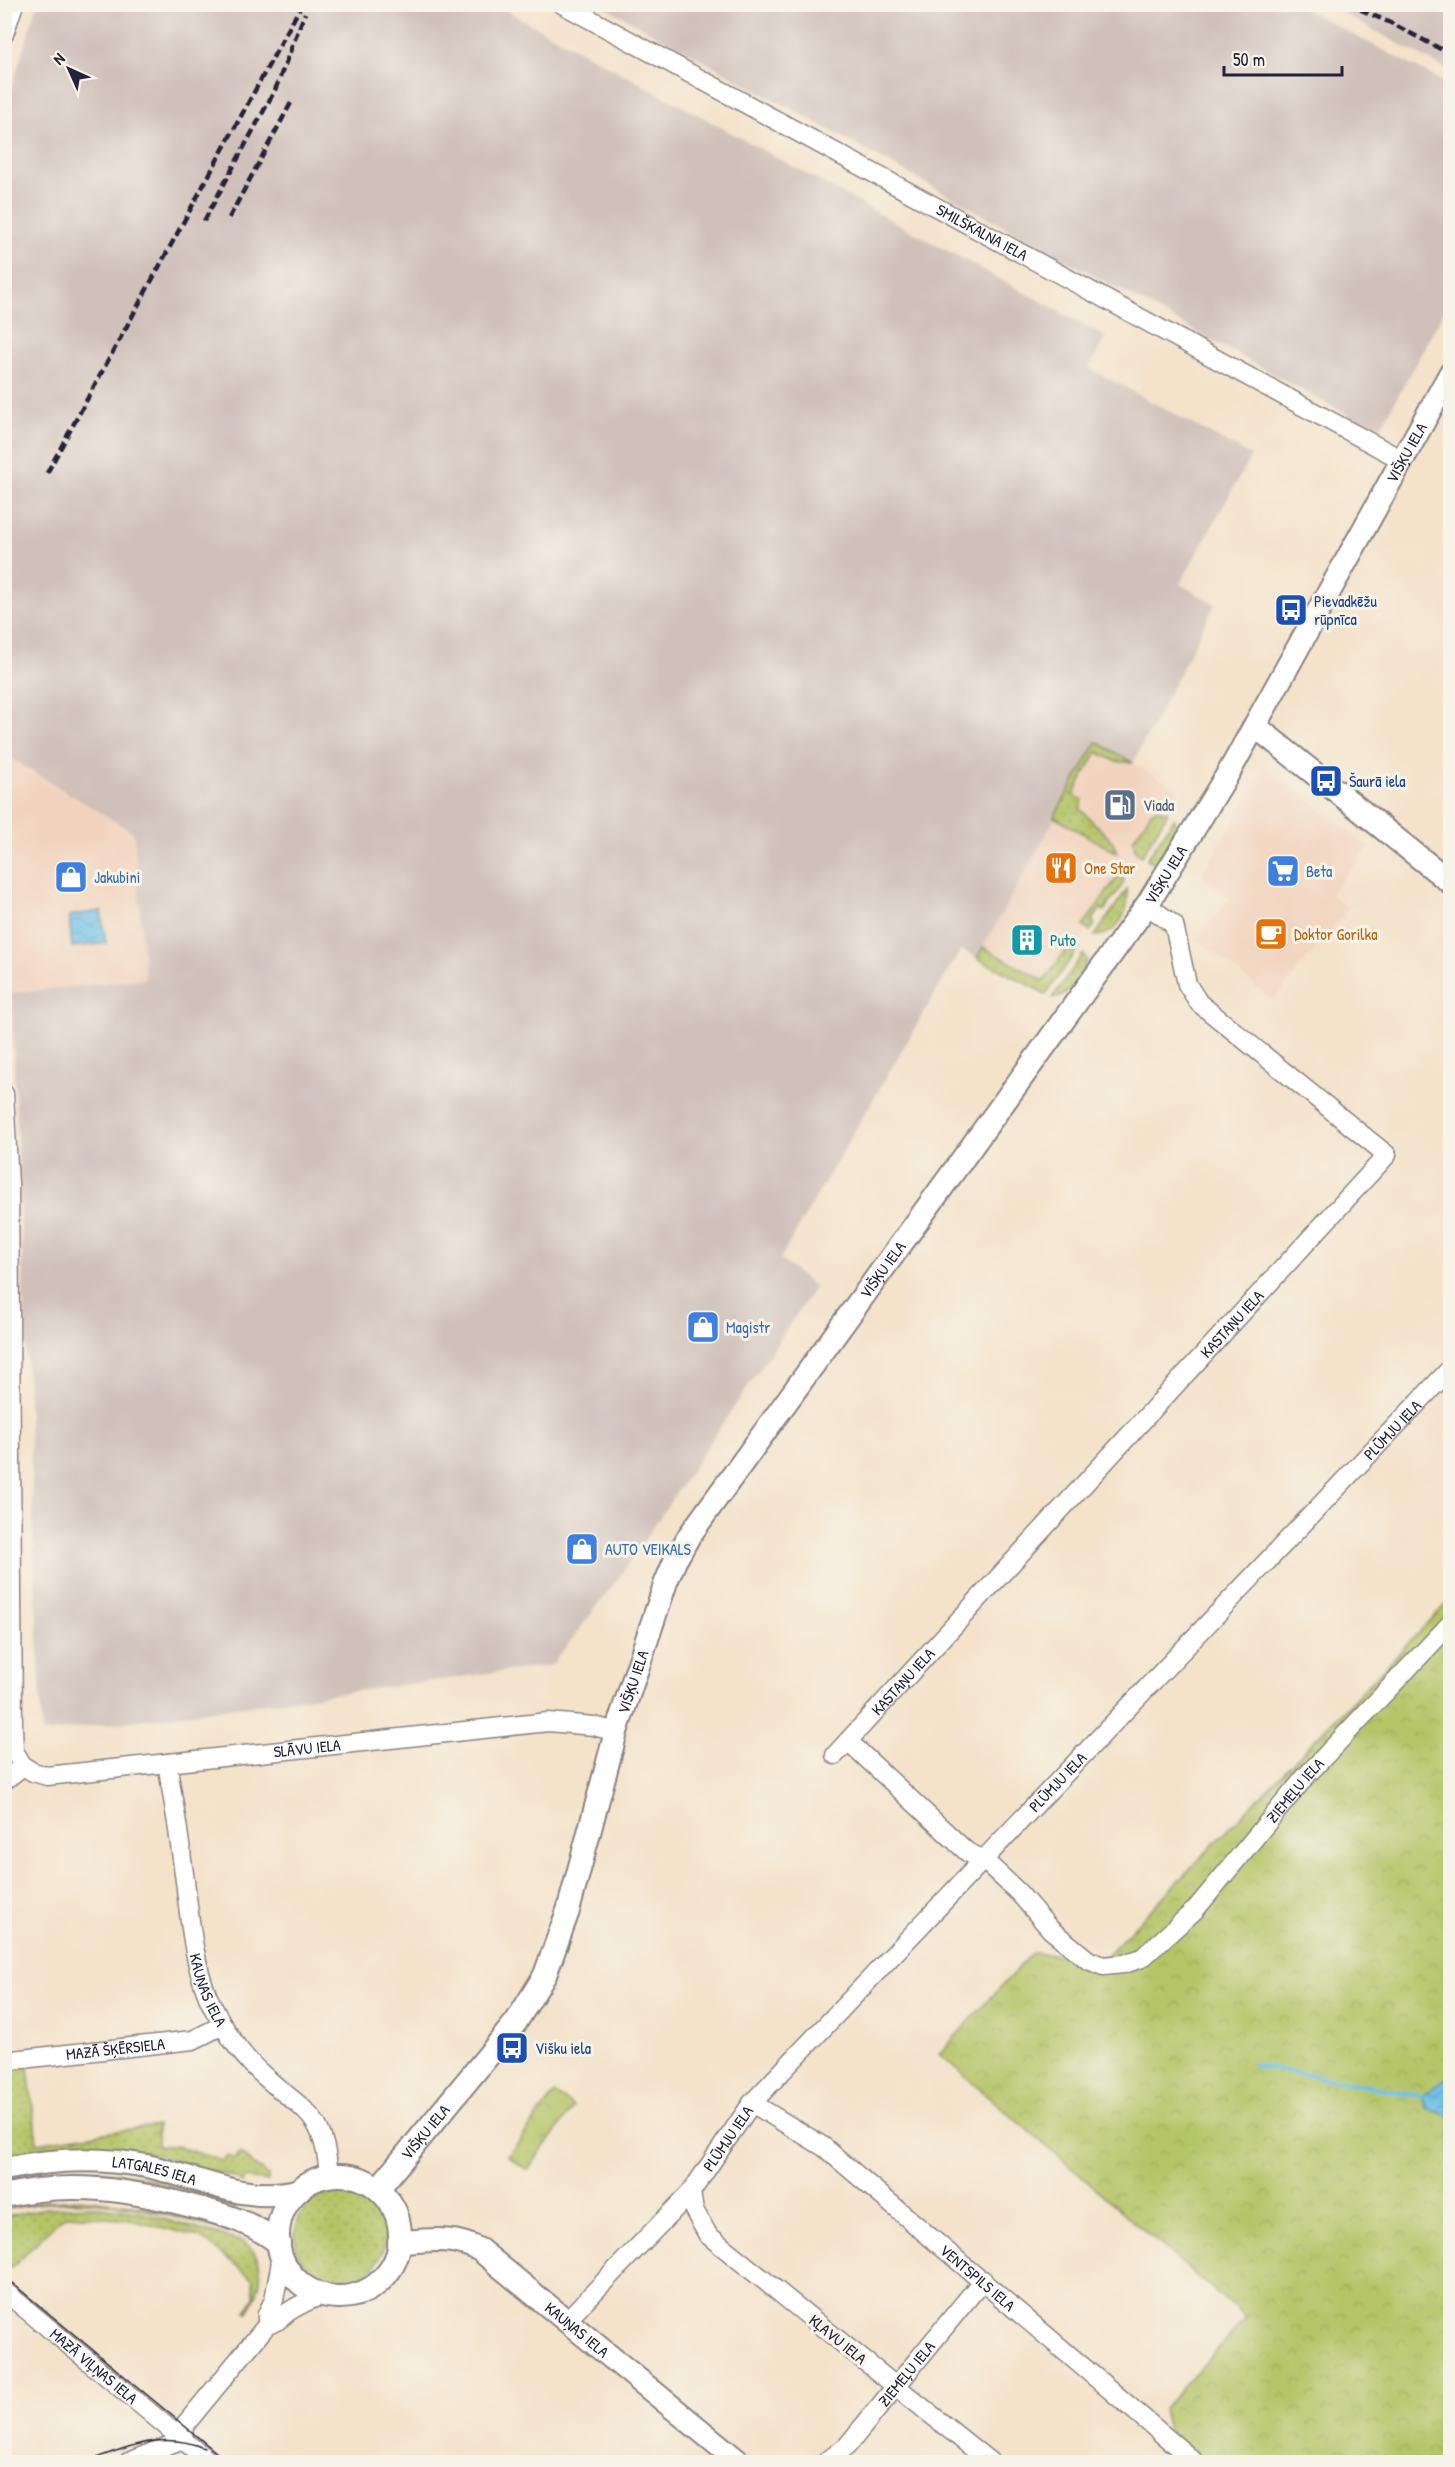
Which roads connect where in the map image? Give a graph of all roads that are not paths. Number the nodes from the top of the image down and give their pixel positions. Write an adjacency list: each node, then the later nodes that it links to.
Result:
1 (14, 4): 3 (street)
2 (562, 4): 5 (street, SMILŠKALNA IELA)
3 (4, 34)
4 (1450, 374): 5 (street, VIŠĶU IELA)
5 (1402, 460): 6 (street, VIŠĶU IELA)
6 (1255, 726): 7 (street); 8 (street, VIŠĶU IELA)
7 (1450, 882)
8 (1148, 904): 12 (street, VIŠĶU IELA); 13 (street, KASTAŅU IELA)
9 (4, 1094): 16 (street)
10 (1450, 1369): 18 (street, PLŪMJU IELA)
11 (1450, 1624): 18 (street, ZIEMEĻU IELA)
12 (616, 1732): 15 (street, SLĀVU IELA); 24 (street, VIŠĶU IELA)
13 (848, 1742): 14 (street, KASTAŅU IELA); 18 (street)
14 (835, 1755)
15 (167, 1763): 16 (street, SLĀVU IELA); 19 (street, KAUŅAS IELA)
16 (23, 1766): 17 (street)
17 (4, 1781)
18 (984, 1860): 21 (street, PLŪMJU IELA)
19 (223, 2025): 20 (street, MAZĀ ŠĶĒRSIELA); 23 (street, KAUŅAS IELA)
20 (4, 2061)
21 (752, 2103): 26 (street, PLŪMJU IELA); 30 (street, VENTSPILS IELA)
22 (4, 2169): 25 (street, LATGALES IELA)
23 (329, 2176): 24 (street); 25 (street)
24 (378, 2189): 28 (street)
25 (299, 2190): 29 (street)
26 (691, 2192): 33 (street, PLŪMJU IELA); 35 (street, KĻAVU IELA)
27 (4, 2196): 29 (street, LATGALES IELA)
28 (399, 2242): 32 (street); 33 (street, KAUŅAS IELA)
29 (280, 2250): 32 (street); 34 (street)
30 (983, 2280): 35 (street, ZIEMEĻU IELA); 42 (street, VENTSPILS IELA)
31 (4, 2291): 36 (street, MAZĀ VIĻŅAS IELA)
32 (323, 2295): 34 (street)
33 (567, 2320): 39 (street, KAUŅAS IELA)
34 (267, 2325): 36 (street)
35 (897, 2387): 40 (street, ZIEMEĻU IELA); 41 (street, KĻAVU IELA)
36 (183, 2440): 37 (street); 38 (street, MAZĀ VIĻŅAS IELA)
37 (128, 2463)
38 (210, 2463)
39 (740, 2463)
40 (826, 2463)
41 (990, 2463)
42 (1195, 2463)

